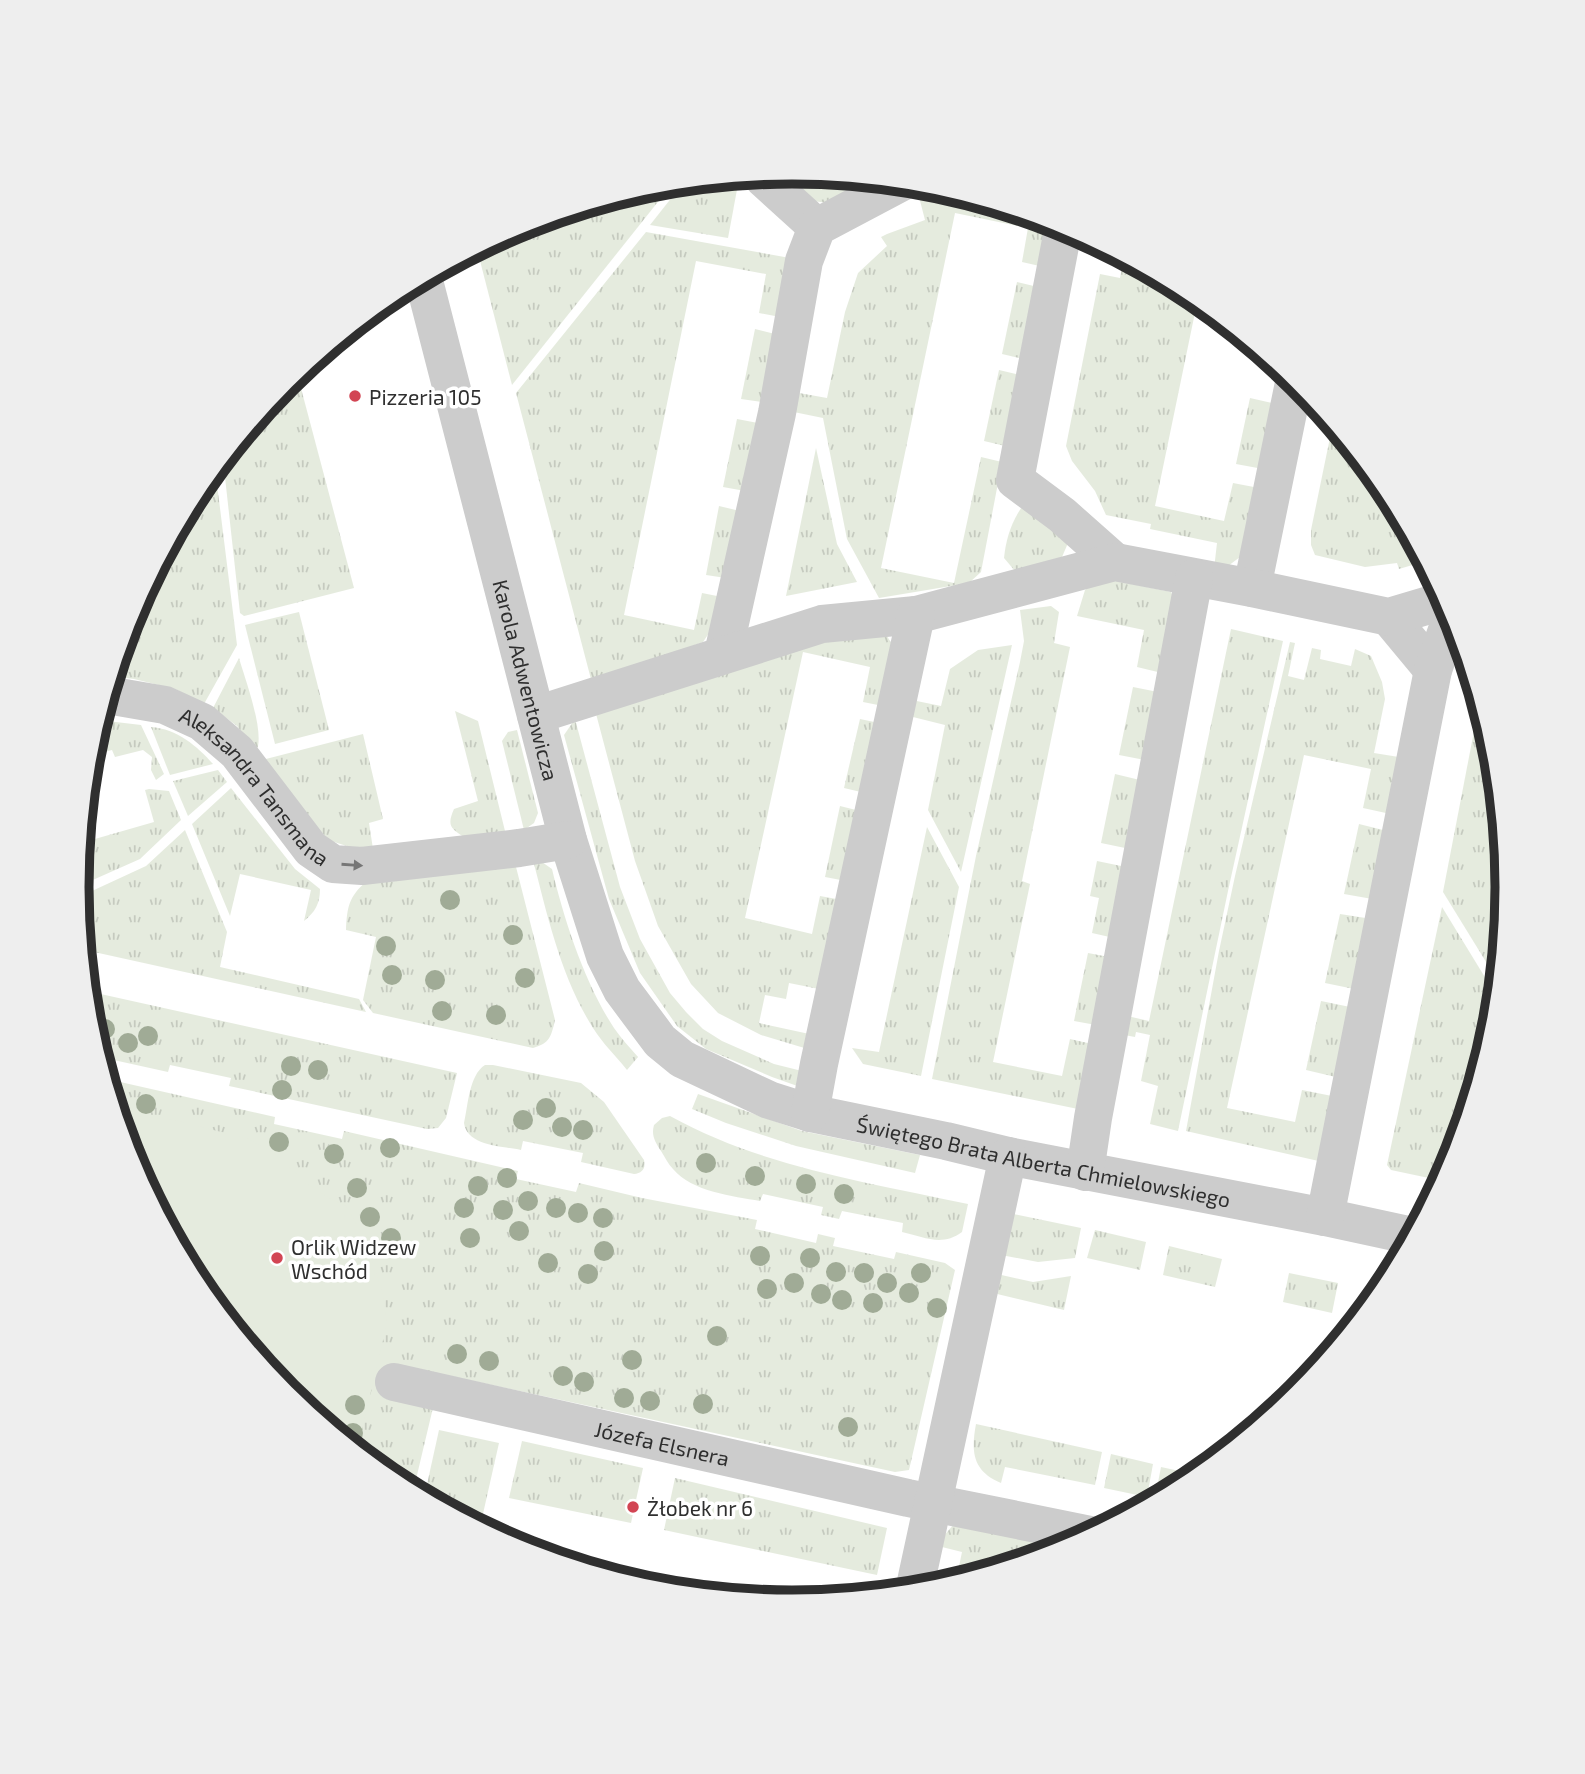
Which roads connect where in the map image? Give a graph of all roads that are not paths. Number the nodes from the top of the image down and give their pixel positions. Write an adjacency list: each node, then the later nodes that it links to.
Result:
1 (770, 184): 3 (street)
2 (886, 190): 3 (street)
3 (817, 227): 14 (street)
4 (1062, 237): 7 (street)
5 (426, 287): 17 (street, Karola Adwentowicza)
6 (1292, 392): 9 (street)
7 (1115, 562): 8 (street); 11 (street)
8 (1194, 578): 9 (street); 22 (street)
9 (1252, 588): 12 (street)
10 (1435, 603): 12 (street)
11 (916, 615): 14 (street); 20 (street)
12 (1389, 617): 15 (street)
13 (1447, 631): 15 (street)
14 (723, 654): 17 (street)
15 (1433, 670): 23 (street)
16 (116, 697): 18 (street, Aleksandra Tansmana, one-way to 18)
17 (536, 715): 18 (street, Karola Adwentowicza)
18 (568, 840): 19 (street, Karola Adwentowicza)
19 (682, 1059): 20 (street, Świętego Brata Alberta Chmielowskiego)
20 (810, 1113): 21 (street, Świętego Brata Alberta Chmielowskiego)
21 (1008, 1156): 22 (street, Świętego Brata Alberta Chmielowskiego); 26 (street)
22 (1084, 1172): 23 (street, Świętego Brata Alberta Chmielowskiego)
23 (1325, 1217): 24 (street, Świętego Brata Alberta Chmielowskiego)
24 (1404, 1234)
25 (394, 1382): 26 (street, Józefa Elsnera)
26 (932, 1503): 27 (street, Józefa Elsnera); 28 (street)
27 (1074, 1532)
28 (916, 1579)

